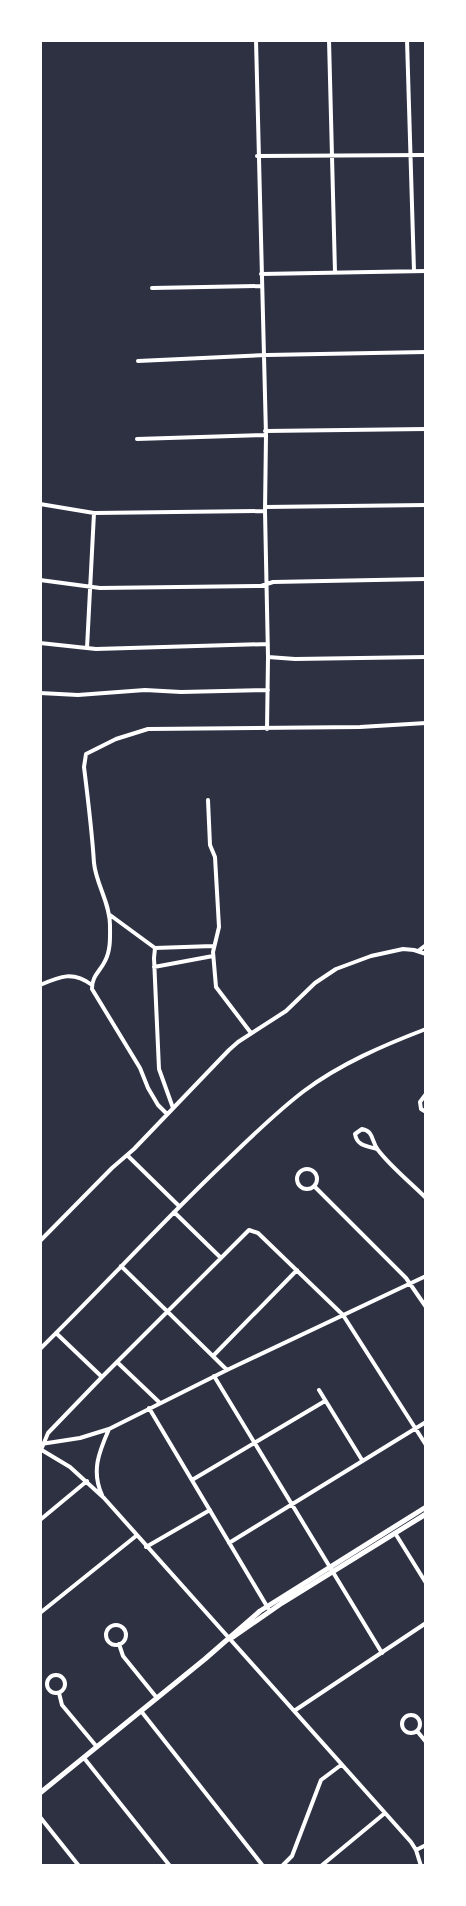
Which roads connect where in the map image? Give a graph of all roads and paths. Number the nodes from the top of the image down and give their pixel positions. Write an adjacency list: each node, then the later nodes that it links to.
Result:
1 (256, 40): 7 (street)
2 (329, 40): 4 (street)
3 (407, 40): 5 (street)
4 (333, 155): 5 (street); 7 (street); 10 (street)
5 (411, 155): 6 (street); 8 (street)
6 (426, 155)
7 (257, 156): 11 (street)
8 (414, 271): 9 (street); 10 (street)
9 (426, 271)
10 (335, 272): 11 (street)
11 (261, 274): 12 (street)
12 (261, 286): 13 (street); 15 (street)
13 (152, 288)
14 (426, 352): 15 (street)
15 (263, 356): 16 (street); 18 (street)
16 (138, 361)
17 (426, 429): 18 (street)
18 (266, 433): 19 (street); 22 (street)
19 (137, 439)
20 (40, 504): 23 (street)
21 (426, 505): 22 (street)
22 (265, 509): 23 (street); 26 (street)
23 (94, 513): 27 (street)
24 (426, 579): 26 (street)
25 (40, 580): 27 (street)
26 (266, 584): 27 (street); 29 (street)
27 (89, 587): 30 (street)
28 (40, 643): 30 (street)
29 (268, 644): 30 (street); 31 (street)
30 (87, 648)
31 (268, 657): 32 (street); 33 (street)
32 (426, 657)
33 (268, 690): 34 (street); 36 (street)
34 (40, 693)
35 (426, 723): 36 (street)
36 (267, 729): 38 (street)
37 (208, 800): 40 (street)
38 (110, 914): 41 (street); 47 (street)
39 (426, 945): 42 (street)
40 (213, 946): 41 (street); 44 (street)
41 (155, 948): 45 (street)
42 (418, 951): 43 (street); 49 (street)
43 (426, 954)
44 (213, 956): 45 (street); 49 (street)
45 (154, 967): 51 (street)
46 (40, 985): 47 (street)
47 (92, 985): 53 (street)
48 (426, 1029): 58 (street)
49 (251, 1033): 51 (street)
50 (426, 1094): 52 (street)
51 (173, 1108): 53 (street)
52 (426, 1112)
53 (167, 1114): 55 (street)
54 (377, 1149): 54 (street); 57 (street)
55 (127, 1155): 58 (street); 60 (street)
56 (315, 1186): 56 (street); 65 (street)
57 (426, 1198)
58 (179, 1206): 59 (street)
59 (174, 1212): 61 (street); 62 (street)
60 (40, 1241)
61 (220, 1257): 63 (street); 67 (street)
62 (121, 1266): 67 (street); 69 (street)
63 (297, 1270): 68 (street); 71 (street)
64 (426, 1276): 65 (street)
65 (410, 1283): 66 (street); 68 (street)
66 (426, 1307)
67 (167, 1311): 71 (street); 72 (street)
68 (343, 1315): 73 (street); 82 (street)
69 (56, 1333): 70 (street); 75 (street)
70 (40, 1349)
71 (213, 1356): 73 (street)
72 (117, 1362): 75 (street); 78 (street)
73 (226, 1370): 74 (street)
74 (214, 1376): 78 (street); 83 (street)
75 (102, 1377): 84 (street)
76 (319, 1390): 77 (street)
77 (325, 1401): 83 (street); 87 (street)
78 (160, 1403): 79 (street)
79 (149, 1408): 81 (street); 88 (street)
80 (426, 1422): 82 (street)
81 (109, 1429): 84 (street); 90 (street)
82 (415, 1429): 85 (street); 87 (street)
83 (254, 1443): 88 (street); 91 (street)
84 (42, 1444): 86 (street)
85 (426, 1445)
86 (41, 1449): 89 (street)
87 (362, 1460): 91 (street)
88 (191, 1480): 93 (street)
89 (87, 1481): 90 (street); 95 (street)
90 (104, 1498): 97 (street)
91 (290, 1504): 98 (street); 100 (street)
92 (426, 1507): 100 (main road)
93 (210, 1510): 98 (street); 99 (street)
94 (426, 1514): 96 (main road)
95 (40, 1520)
96 (395, 1533): 100 (main road); 101 (street)
97 (136, 1536): 99 (street); 103 (street)
98 (229, 1543): 102 (street)
99 (146, 1546): 105 (street)
100 (331, 1568): 102 (main road); 107 (street)
101 (426, 1583)
102 (268, 1608): 105 (main road)
103 (41, 1612)
104 (426, 1623): 107 (street)
105 (229, 1639): 109 (main road); 111 (street)
106 (119, 1644): 106 (street); 109 (street)
107 (382, 1653): 111 (street)
108 (59, 1693): 108 (street); 114 (street)
109 (157, 1698): 110 (main road)
110 (141, 1711): 114 (main road); 124 (street)
111 (294, 1711): 116 (street)
112 (417, 1731): 112 (street); 113 (street)
113 (426, 1742)
114 (97, 1747): 115 (main road)
115 (84, 1758): 117 (main road); 123 (street)
116 (341, 1765): 118 (street); 125 (street)
117 (40, 1792)
118 (385, 1813): 121 (street); 126 (street)
119 (40, 1816): 122 (street)
120 (426, 1845): 121 (street)
121 (416, 1850): 127 (street)
122 (79, 1866)
123 (170, 1866)
124 (263, 1866)
125 (282, 1866)
126 (321, 1866)
127 (421, 1866)

